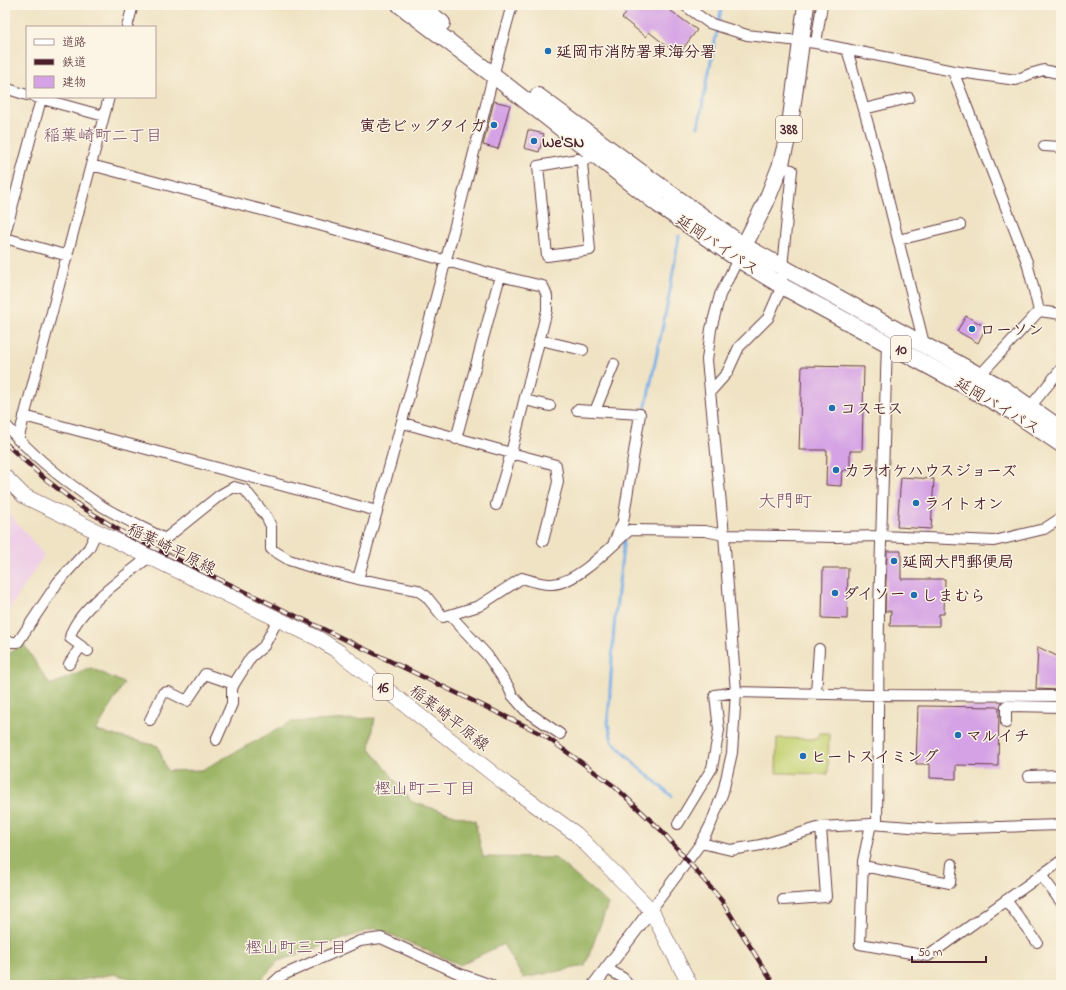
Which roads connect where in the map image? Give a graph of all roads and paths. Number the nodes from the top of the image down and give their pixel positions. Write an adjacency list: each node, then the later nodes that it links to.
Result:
1 (133, 5): 8 (street)
2 (400, 5): 11 (highway, 延岡バイパス / 10)
3 (419, 5): 11 (highway, 延岡バイパス / 10)
4 (512, 5): 11 (street)
5 (684, 5): 9 (street)
6 (806, 5): 9 (highway, 388)
7 (822, 5): 9 (street)
8 (127, 26)
9 (808, 42): 10 (street); 25 (highway, 388)
10 (847, 49): 12 (street); 19 (street)
11 (494, 70): 23 (highway, 延岡バイパス / 10); 30 (highway, 延岡バイパス / 10); 32 (street)
12 (953, 71): 13 (street); 36 (street)
13 (1061, 74)
14 (5, 88): 15 (street)
15 (26, 95)
16 (38, 98): 20 (street); 27 (street)
17 (109, 98): 20 (street)
18 (909, 98): 19 (street)
19 (864, 109): 29 (street)
20 (104, 116): 24 (street)
21 (1044, 146): 22 (street)
22 (1061, 147)
23 (588, 158): 23 (street); 30 (highway, 延岡バイパス / 10)
24 (91, 165): 31 (street); 32 (street)
25 (780, 166): 30 (highway, 388); 33 (street)
26 (960, 225): 29 (street)
27 (5, 234)
28 (5, 238): 31 (street)
29 (898, 240): 40 (street)
30 (741, 252): 33 (highway, 延岡バイパス / 10); 35 (highway, 延岡バイパス / 10); 45 (street)
31 (68, 256): 51 (street)
32 (446, 261): 34 (street); 52 (street)
33 (782, 267): 35 (street); 40 (highway, 延岡バイパス / 10)
34 (500, 276): 38 (street); 55 (street)
35 (782, 286): 39 (highway, 延岡バイパス / 10); 45 (street)
36 (1038, 311): 37 (street); 44 (street)
37 (1061, 314)
38 (540, 340): 41 (street); 46 (street)
39 (887, 342): 57 (highway, 延岡バイパス / 10); 65 (street)
40 (924, 344): 44 (highway, 延岡バイパス / 10)
41 (583, 350)
42 (614, 364): 50 (street)
43 (1061, 369): 48 (street)
44 (980, 375): 48 (highway, 延岡バイパス / 10)
45 (710, 392): 64 (street)
46 (525, 400): 47 (street); 58 (street)
47 (550, 406)
48 (1030, 407): 54 (highway, 延岡バイパス / 10)
49 (578, 410): 50 (street)
50 (595, 411): 67 (street)
51 (24, 416): 56 (street); 61 (street)
52 (403, 423): 55 (street); 61 (street)
53 (5, 424): 56 (street)
54 (1061, 429)
55 (456, 439): 58 (street)
56 (18, 440): 69 (street)
57 (1061, 444)
58 (511, 453): 60 (street); 66 (street)
59 (5, 477): 63 (main road, 稲葉崎平原線 / 16)
60 (496, 504)
61 (377, 512): 69 (street)
62 (1061, 518): 65 (street)
63 (97, 531): 68 (main road, 稲葉崎平原線 / 16); 72 (street)
64 (724, 535): 65 (street); 67 (street); 76 (street)
65 (881, 536): 78 (street)
66 (542, 541)
67 (616, 543): 70 (street)
68 (149, 557): 71 (main road, 稲葉崎平原線 / 16); 74 (street)
69 (358, 579): 70 (street)
70 (450, 615): 83 (street)
71 (278, 619): 75 (street); 99 (main road, 稲葉崎平原線 / 16)
72 (5, 642)
73 (819, 649): 77 (street)
74 (69, 664)
75 (234, 684): 81 (street); 84 (street)
76 (736, 692): 77 (street); 87 (street); 91 (street)
77 (816, 693): 78 (street)
78 (879, 694): 79 (street); 88 (street)
79 (1061, 696)
80 (1061, 707): 82 (street)
81 (150, 720)
82 (1006, 723)
83 (560, 734)
84 (216, 740)
85 (1029, 776): 86 (street)
86 (1061, 776)
87 (678, 824)
88 (874, 824): 89 (street); 90 (street); 94 (street)
89 (1061, 825)
90 (821, 827): 91 (street); 96 (street)
91 (701, 843): 99 (street)
92 (952, 864): 94 (street)
93 (1060, 864): 95 (street)
94 (863, 866): 97 (street)
95 (1041, 875): 97 (street); 98 (street)
96 (783, 900)
97 (1006, 900): 100 (street)
98 (1061, 902)
99 (651, 910): 101 (street); 106 (main road, 稲葉崎平原線 / 16)
100 (1037, 942)
101 (606, 968): 104 (street); 105 (street)
102 (271, 985): 103 (street)
103 (492, 985)
104 (594, 985)
105 (628, 985)
106 (690, 985)

